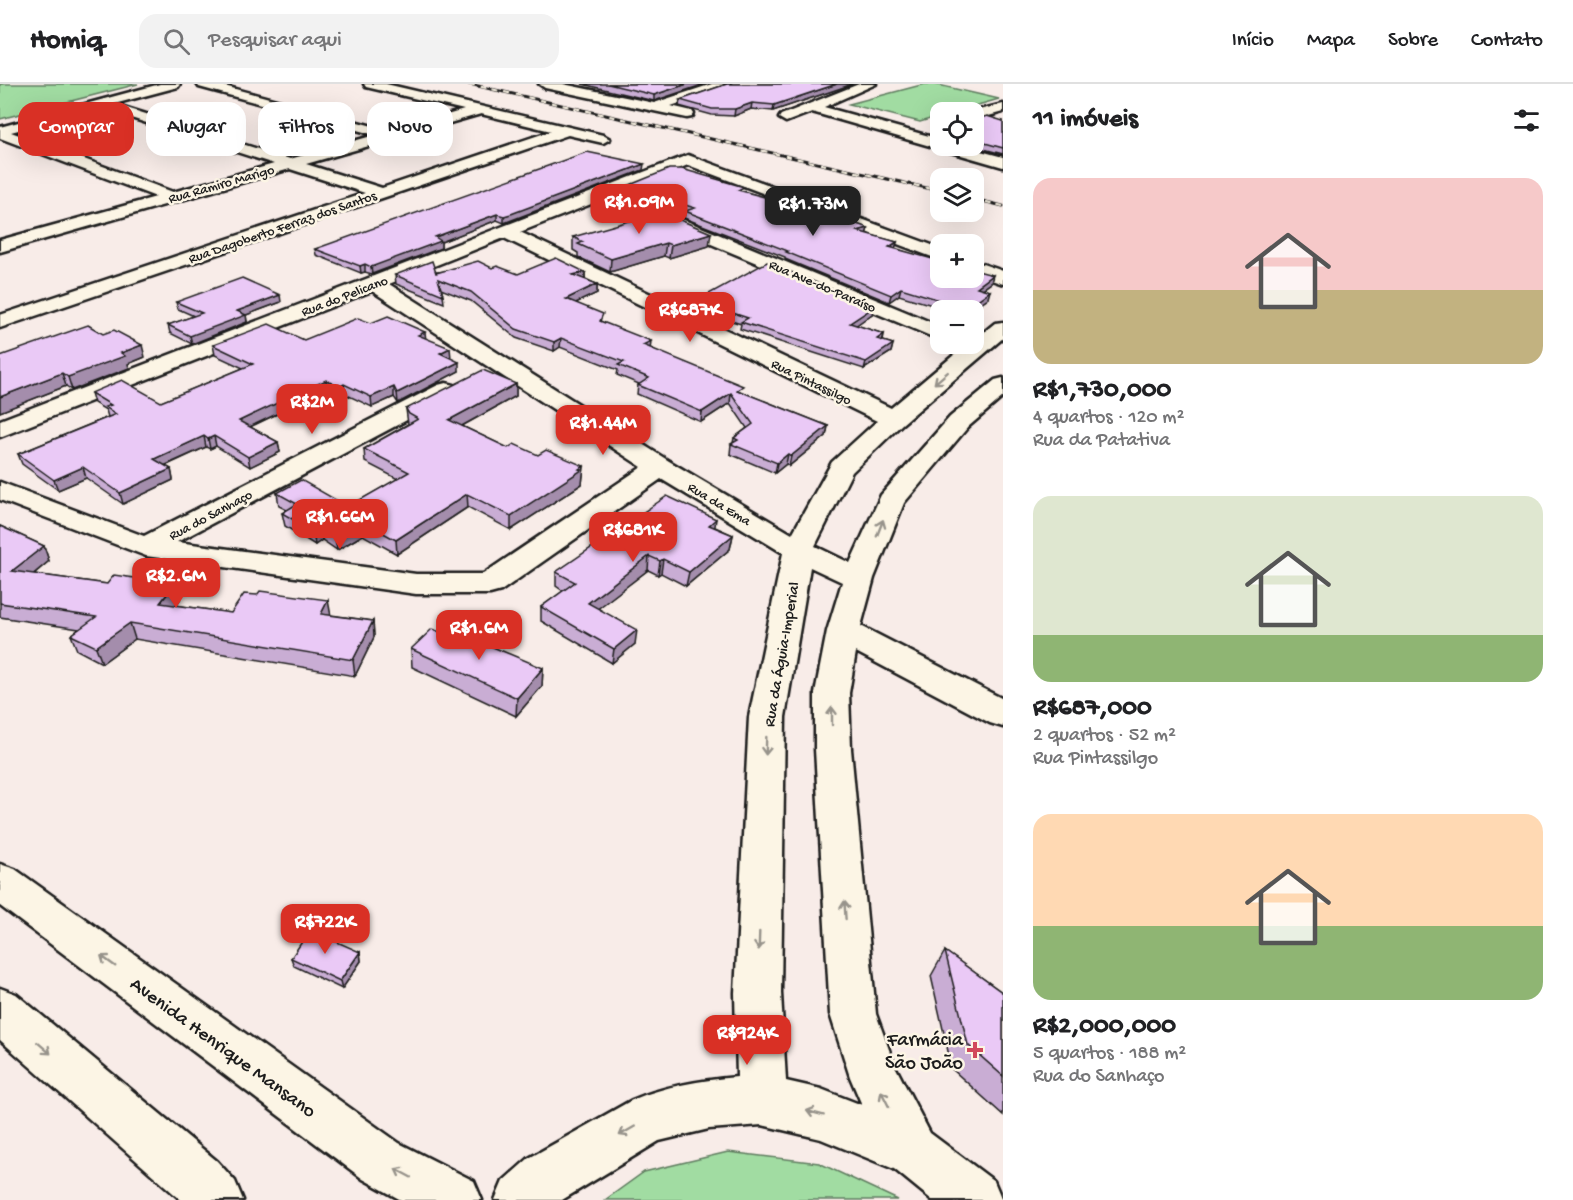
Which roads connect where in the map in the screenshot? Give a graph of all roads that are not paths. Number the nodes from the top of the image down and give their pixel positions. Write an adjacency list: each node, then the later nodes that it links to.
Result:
1 (174, 84): 7 (street)
2 (203, 84): 21 (street)
3 (370, 84): 11 (street)
4 (545, 84): 8 (street)
5 (724, 84): 8 (street)
6 (870, 84): 9 (street)
7 (107, 102)
8 (656, 107): 13 (street)
9 (812, 108): 17 (street); 24 (street)
10 (1003, 108): 12 (street)
11 (477, 111): 16 (street, Rua Ramiro Marigo); 22 (street)
12 (984, 113)
13 (687, 114)
14 (134, 115): 30 (street)
15 (984, 116): 18 (street)
16 (453, 118)
17 (786, 118)
18 (1003, 119)
19 (18, 127): 23 (street)
20 (930, 128): 24 (street)
21 (367, 129)
22 (565, 131): 25 (street); 31 (street, Rua Dagoberto Ferraz dos Santos)
23 (0, 132): 33 (street)
24 (908, 134): 26 (street)
25 (603, 139)
26 (930, 140)
27 (367, 141): 30 (street, Rua Ramiro Marigo)
28 (982, 156): 29 (street)
29 (1003, 162)
30 (289, 164): 31 (street); 33 (street, Rua Ramiro Marigo)
31 (382, 193): 42 (street, Rua Dagoberto Ferraz dos Santos)
32 (605, 193): 35 (street, Rua do Pelicano); 38 (street, Rua do Pelicano); 44 (street, Rua Ave-do-Paraíso)
33 (172, 197): 36 (street, Rua Ramiro Marigo)
34 (11, 226): 36 (street)
35 (506, 232): 41 (street, Rua do Pelicano); 49 (street, Rua Pintassilgo)
36 (32, 236): 37 (street, Rua Ramiro Marigo)
37 (0, 246)
38 (930, 250)
39 (984, 271): 40 (street)
40 (1003, 278)
41 (374, 283): 47 (street, Rua da Ema); 50 (street, Rua do Pelicano)
42 (0, 321)
43 (1003, 328): 45 (street, Rua da Águia-Imperial)
44 (930, 330)
45 (984, 338)
46 (960, 354): 49 (street, Rua da Águia-Imperial, one-way to 49)
47 (481, 372): 51 (street, Rua da Ema); 53 (street, Rua do Sanhaço)
48 (1003, 385): 55 (street, one-way to 48)
49 (893, 419): 54 (street, Rua da Águia-Imperial)
50 (0, 429)
51 (660, 467): 53 (street); 54 (street, Rua da Ema)
52 (0, 490): 53 (street)
53 (146, 547)
54 (798, 550): 55 (street, Rua da Ema); 60 (street, Rua da Águia-Imperial, one-way to 60)
55 (859, 578): 56 (street)
56 (843, 631): 57 (street); 61 (street, one-way to 56)
57 (1003, 714)
58 (0, 882): 63 (street, Avenida Henrique Mansano, one-way to 58)
59 (0, 1010): 62 (street, one-way to 62)
60 (762, 1100): 61 (street, one-way to 60); 64 (street, one-way to 64)
61 (912, 1151): 65 (street)
62 (197, 1194)
63 (455, 1200)
64 (522, 1200)
65 (975, 1200)

